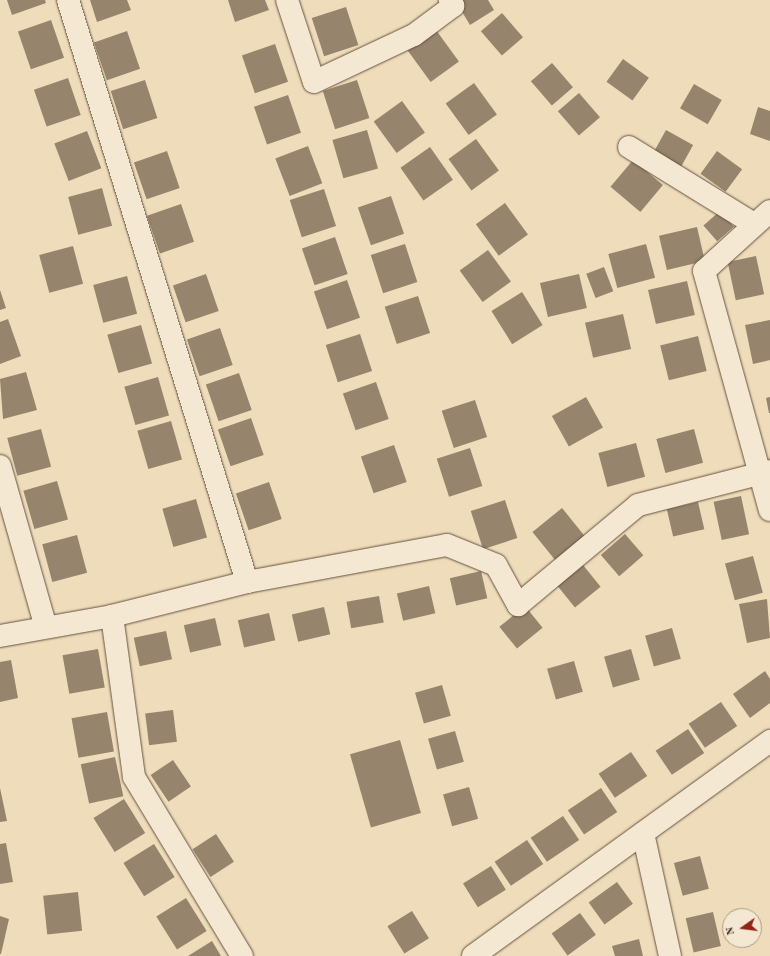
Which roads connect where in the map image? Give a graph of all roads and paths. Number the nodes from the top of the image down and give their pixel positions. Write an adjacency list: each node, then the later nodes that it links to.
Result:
1 (68, 0): 9 (street)
2 (287, 0): 3 (street)
3 (450, 0)
4 (629, 148): 5 (street)
5 (762, 217): 7 (street)
6 (0, 466): 11 (street)
7 (766, 472): 8 (street); 9 (street)
8 (770, 510)
9 (247, 582): 10 (street)
10 (112, 616): 11 (street); 15 (street)
11 (46, 627): 12 (street)
12 (0, 636)
13 (770, 741): 14 (street)
14 (643, 833): 16 (street); 17 (street)
15 (242, 956)
16 (473, 956)
17 (670, 956)

